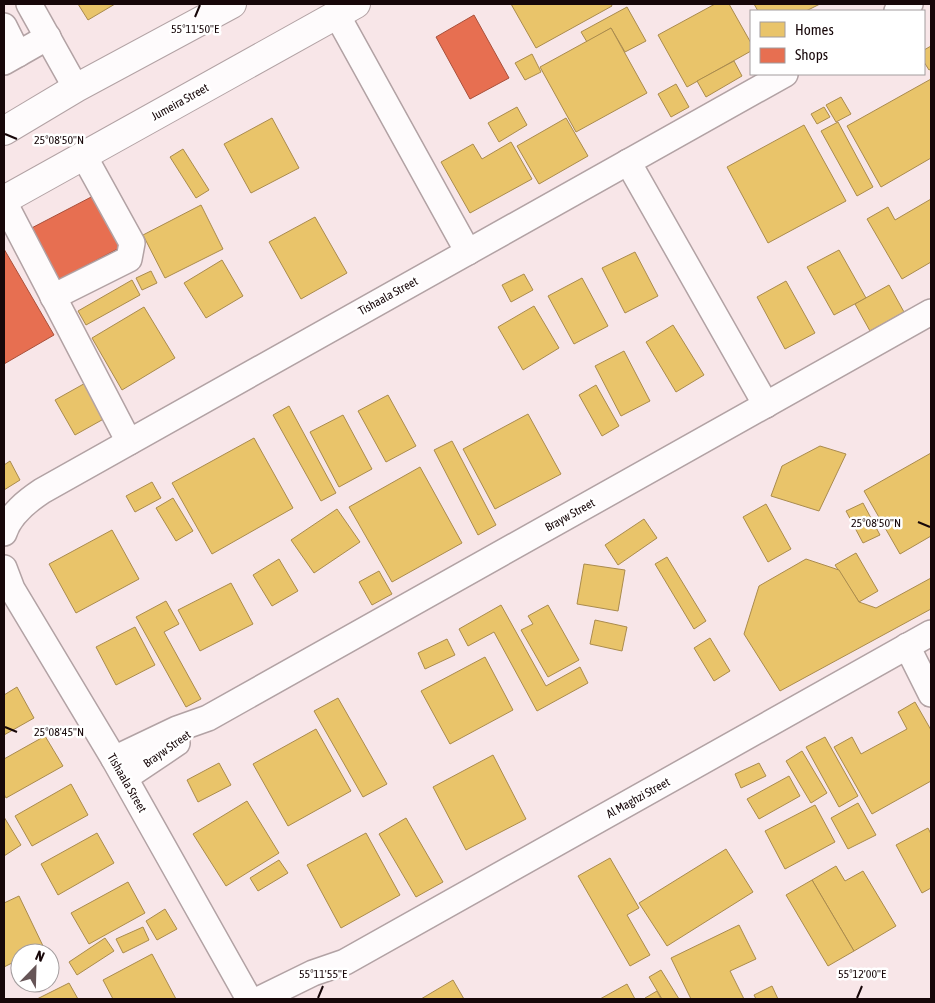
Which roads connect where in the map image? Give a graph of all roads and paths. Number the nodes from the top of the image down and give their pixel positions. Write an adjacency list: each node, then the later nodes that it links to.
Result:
1 (29, 4): 7 (street)
2 (232, 4): 10 (main road)
3 (910, 4): 5 (street)
4 (346, 9): 12 (main road, Jumeira Street); 15 (street)
5 (899, 10)
6 (4, 26): 8 (street)
7 (48, 37): 8 (street); 10 (street)
8 (11, 58)
9 (783, 75): 13 (street, Tishaala Street)
10 (76, 88): 11 (main road)
11 (4, 131)
12 (84, 156): 14 (main road, Jumeira Street); 16 (street)
13 (628, 162): 15 (street, Tishaala Street); 18 (street)
14 (4, 201): 16 (street)
15 (468, 252): 19 (street, Tishaala Street)
16 (54, 297): 19 (street)
17 (931, 312): 18 (street, Brayw Street)
18 (766, 405): 25 (street, Brayw Street)
19 (129, 442): 20 (street, Tishaala Street)
20 (4, 533)
21 (4, 568): 25 (street, Tishaala Street)
22 (931, 633): 23 (street, Al Maghzi Street)
23 (908, 646): 24 (street); 26 (street, Al Maghzi Street)
24 (931, 694)
25 (120, 769): 27 (street, Tishaala Street)
26 (345, 962): 28 (street, Al Maghzi Street); 29 (street, Al Maghzi Street)
27 (249, 999)
28 (260, 999)
29 (296, 999)

